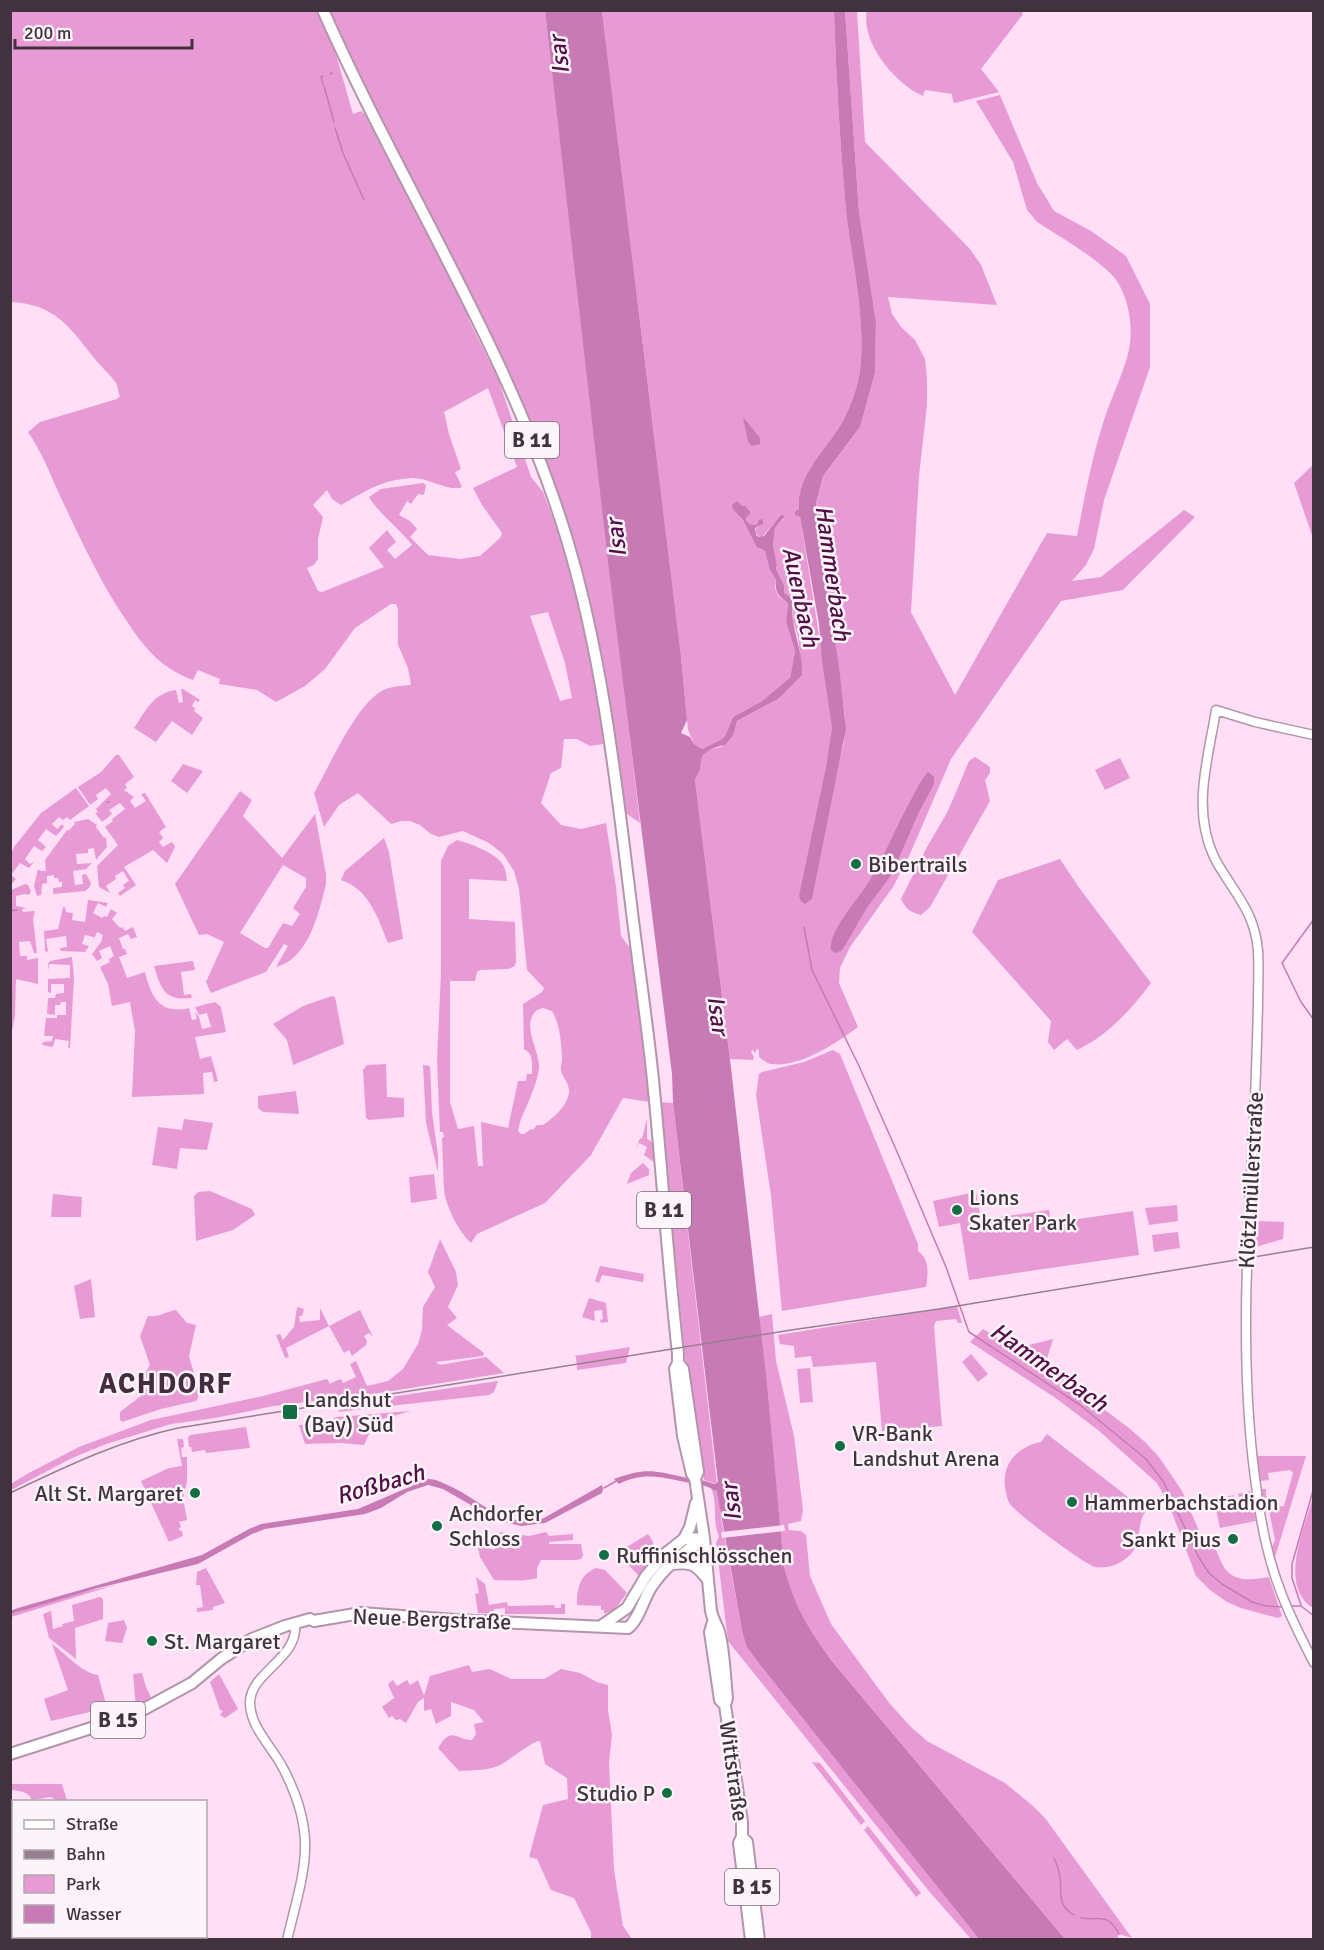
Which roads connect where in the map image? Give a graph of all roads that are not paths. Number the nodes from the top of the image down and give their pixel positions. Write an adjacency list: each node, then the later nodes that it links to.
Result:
1 (323, 10): 3 (main road, B 11)
2 (1314, 735): 12 (street, Klötzlmüllerstraße)
3 (698, 1496): 4 (main road, B 11); 5 (main road)
4 (704, 1538): 5 (main road); 6 (main road); 7 (main road, Wittstraße / B 11)
5 (684, 1539): 8 (main road)
6 (670, 1564): 7 (main road); 11 (main road)
7 (708, 1580): 14 (main road, Wittstraße / B 15)
8 (637, 1591): 9 (main road); 11 (main road)
9 (601, 1626): 10 (main road, Neue Bergstraße / B 15); 11 (main road, Neue Bergstraße / B 15)
10 (296, 1627): 13 (main road, B 15); 15 (street)
11 (628, 1628)
12 (1312, 1659)
13 (10, 1754)
14 (742, 1837): 16 (main road, Wittstraße / B 15); 17 (main road, Wittstraße / B 15)
15 (288, 1940)
16 (751, 1940)
17 (759, 1940)

